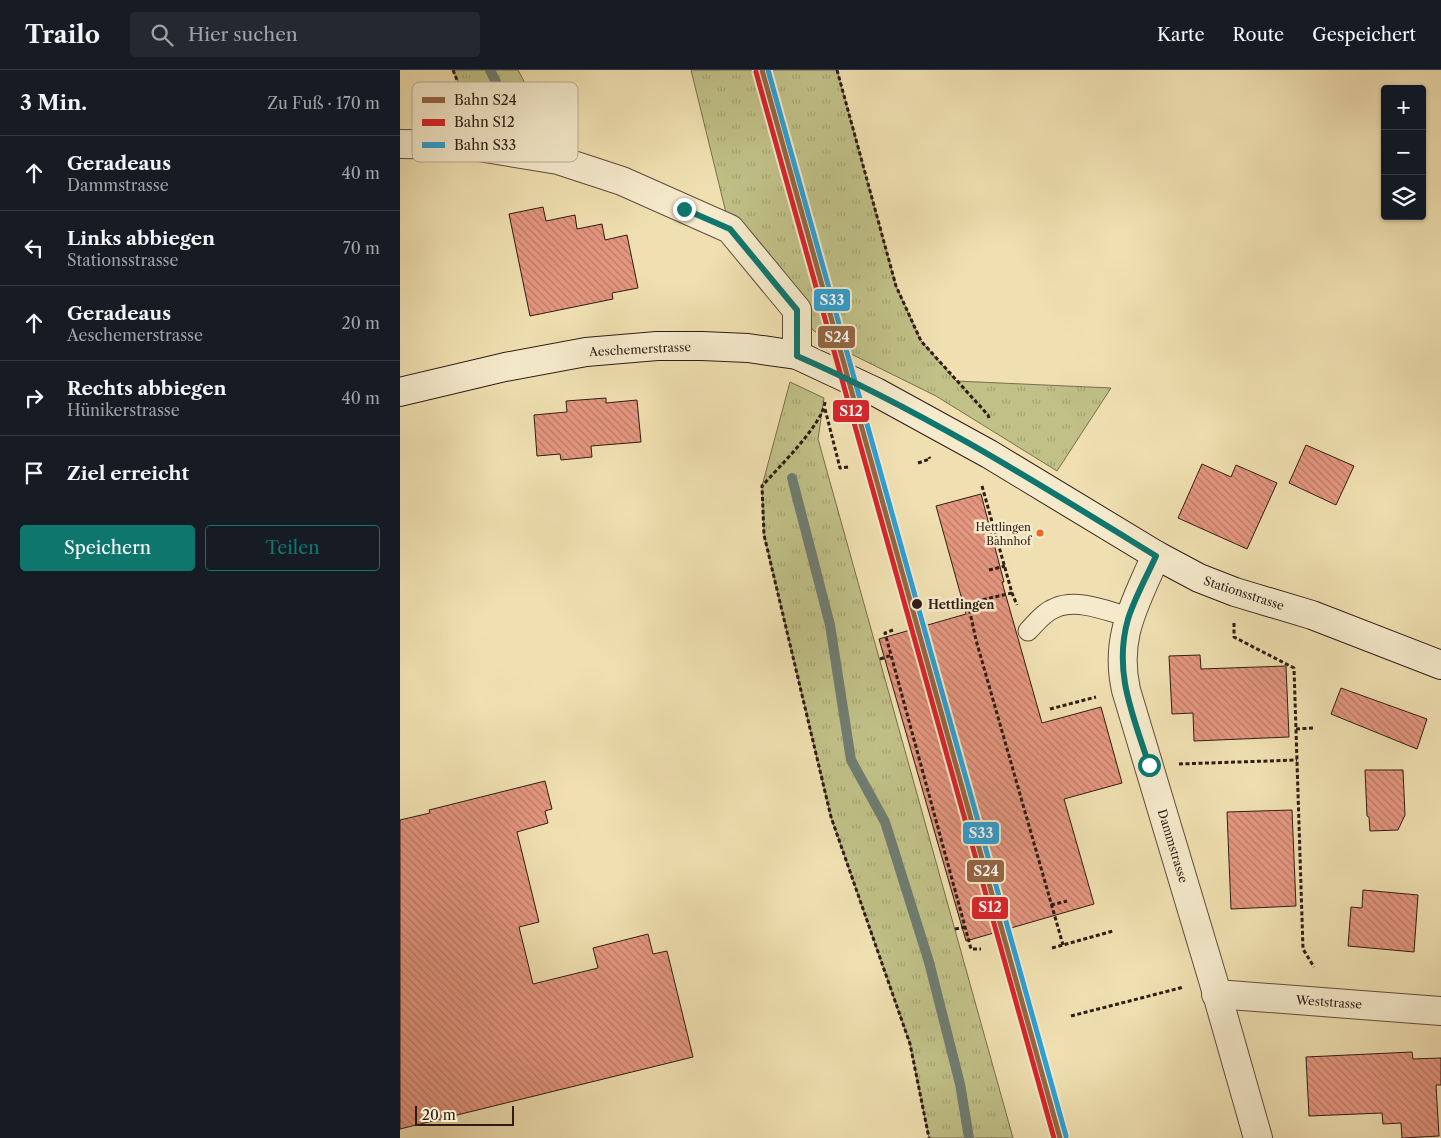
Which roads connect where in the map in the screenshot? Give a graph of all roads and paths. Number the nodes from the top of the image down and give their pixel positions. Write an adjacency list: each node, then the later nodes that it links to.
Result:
1 (453, 70): 3 (path)
2 (837, 70): 10 (path)
3 (458, 82)
4 (564, 162): 5 (street)
5 (797, 356): 6 (street, Aeschemerstrasse); 7 (street, Aeschemerstrasse)
6 (828, 369): 8 (street, Aeschemerstrasse); 9 (path)
7 (400, 392)
8 (876, 392): 10 (street, Stationsstrasse)
9 (825, 408): 13 (path); 44 (path)
10 (989, 454): 14 (street, Stationsstrasse); 15 (path)
11 (930, 459): 12 (path)
12 (918, 463)
13 (848, 467)
14 (1156, 556): 19 (street, Dammstrasse); 24 (street, Stationsstrasse)
15 (1005, 566): 16 (path); 17 (path)
16 (989, 570)
17 (1012, 593): 21 (path); 32 (path)
18 (1234, 615): 28 (path)
19 (1129, 617): 21 (lane); 30 (street, Dammstrasse)
20 (893, 630): 22 (path)
21 (1028, 631)
22 (892, 656): 23 (path); 33 (path)
23 (880, 659)
24 (1441, 665)
25 (1099, 696): 26 (path)
26 (1050, 709)
27 (1313, 728): 28 (path)
28 (1296, 729): 29 (path)
29 (1297, 760): 30 (path); 39 (path)
30 (1149, 765): 41 (street, Dammstrasse)
31 (1066, 901): 32 (path)
32 (1051, 905): 36 (path)
33 (965, 926): 34 (path); 38 (path)
34 (955, 929)
35 (1113, 931): 36 (path)
36 (1063, 945): 37 (path)
37 (1052, 948)
38 (982, 949)
39 (1314, 967)
40 (1169, 991): 43 (path)
41 (1216, 994): 42 (street, Weststrasse); 45 (street, Dammstrasse)
42 (1441, 1011)
43 (1071, 1016)
44 (929, 1138)
45 (1258, 1138)

